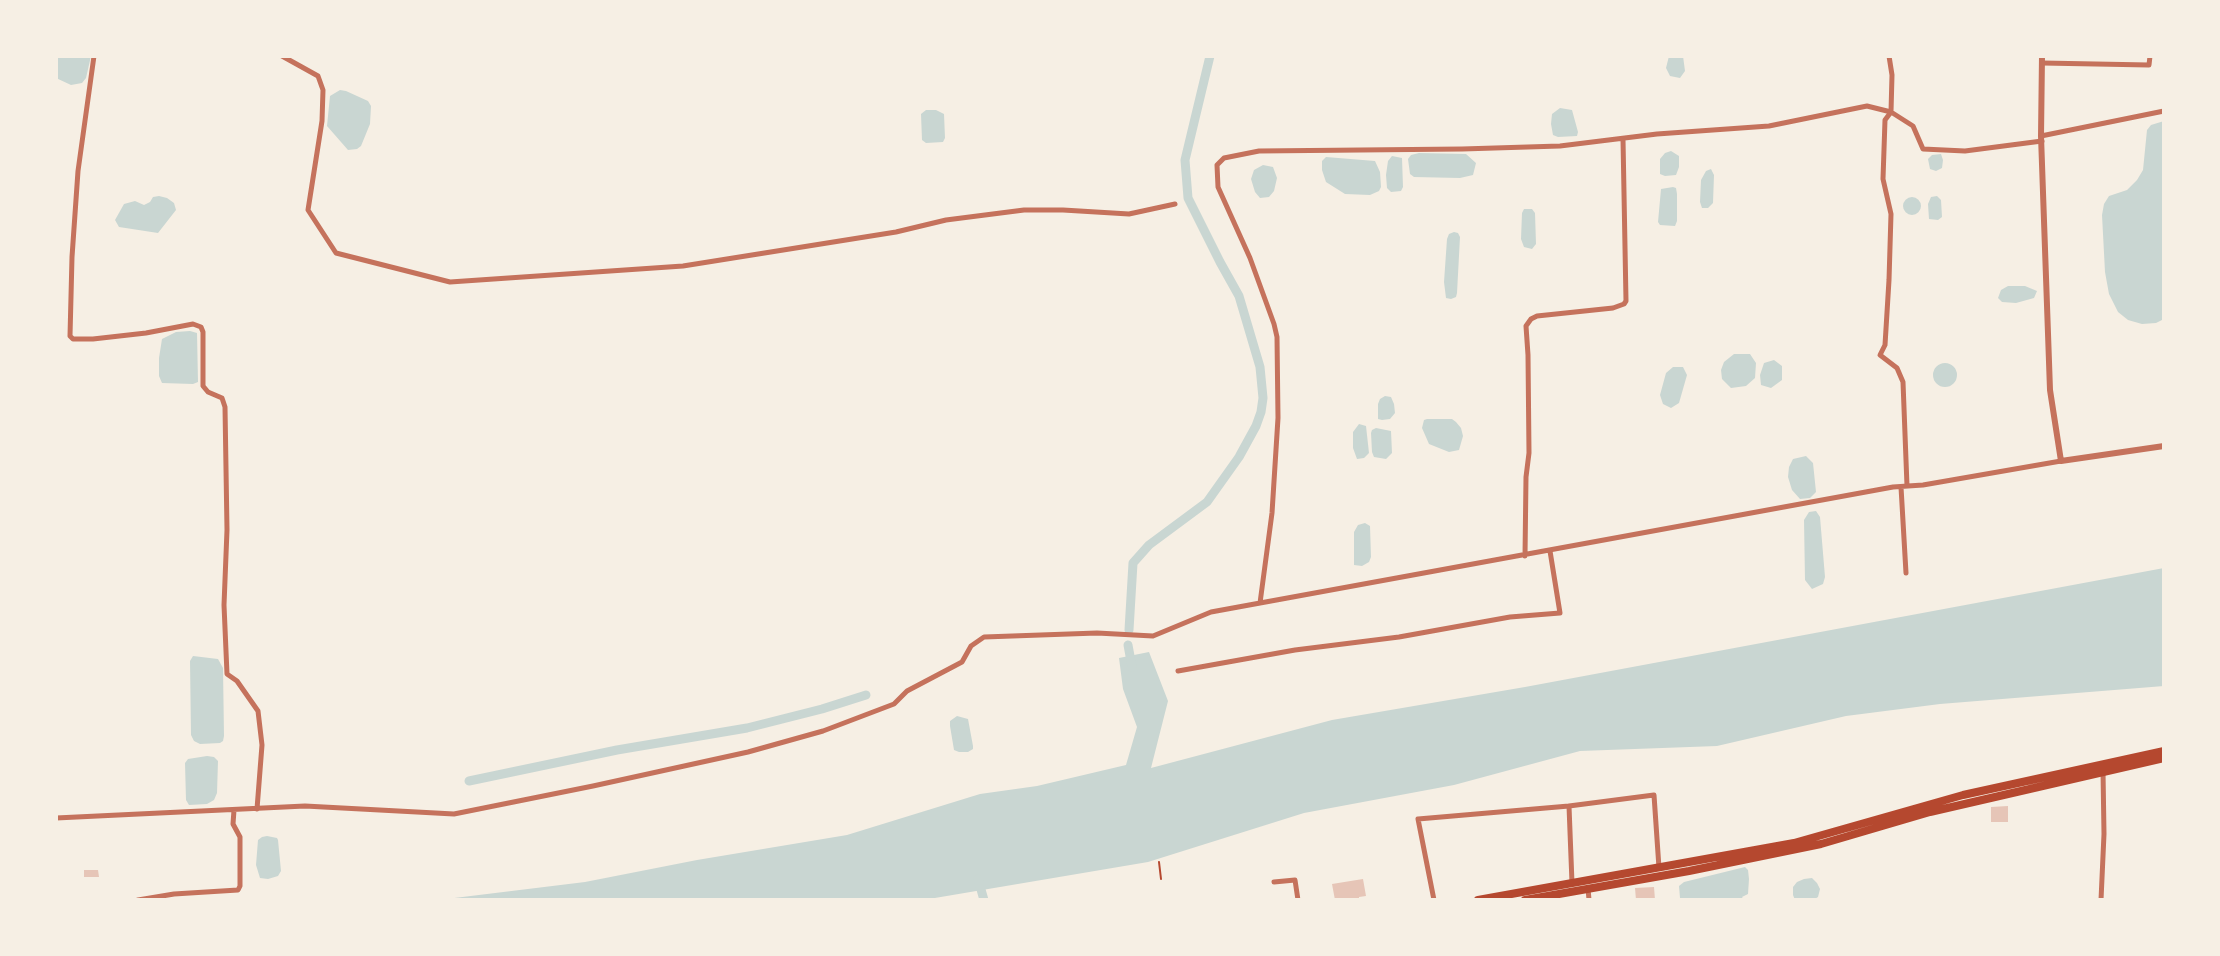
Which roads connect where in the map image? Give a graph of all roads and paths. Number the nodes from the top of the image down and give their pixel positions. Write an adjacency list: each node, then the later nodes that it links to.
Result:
1 (94, 56): 23 (street)
2 (282, 56): 10 (street)
3 (1888, 56): 7 (street)
4 (2150, 56): 5 (street)
5 (2042, 60): 8 (street)
6 (2164, 111): 8 (street)
7 (1891, 112): 8 (street); 9 (street); 13 (street)
8 (2041, 138): 12 (street)
9 (1623, 139): 15 (street); 17 (street)
10 (1176, 204)
11 (2164, 446): 12 (street)
12 (2062, 461): 13 (street)
13 (1904, 486): 14 (street); 16 (street)
14 (1550, 551): 15 (street); 18 (street)
15 (1525, 556): 17 (street)
16 (1906, 572)
17 (1260, 603): 23 (street)
18 (1178, 671)
19 (2164, 751): 27 (main road)
20 (2164, 758): 21 (main road)
21 (2104, 771): 31 (main road); 38 (street)
22 (1569, 806): 27 (street); 30 (street); 34 (street)
23 (257, 809): 24 (street)
24 (234, 810): 25 (street); 32 (street)
25 (56, 818)
26 (1159, 862): 28 (path)
27 (1660, 868): 30 (main road)
28 (1161, 879)
29 (1274, 882): 33 (street)
30 (1572, 883): 35 (main road)
31 (1588, 888): 36 (main road); 37 (street)
32 (138, 900)
33 (1298, 900)
34 (1434, 900)
35 (1478, 900)
36 (1525, 900)
37 (1589, 900)
38 (2100, 900)

